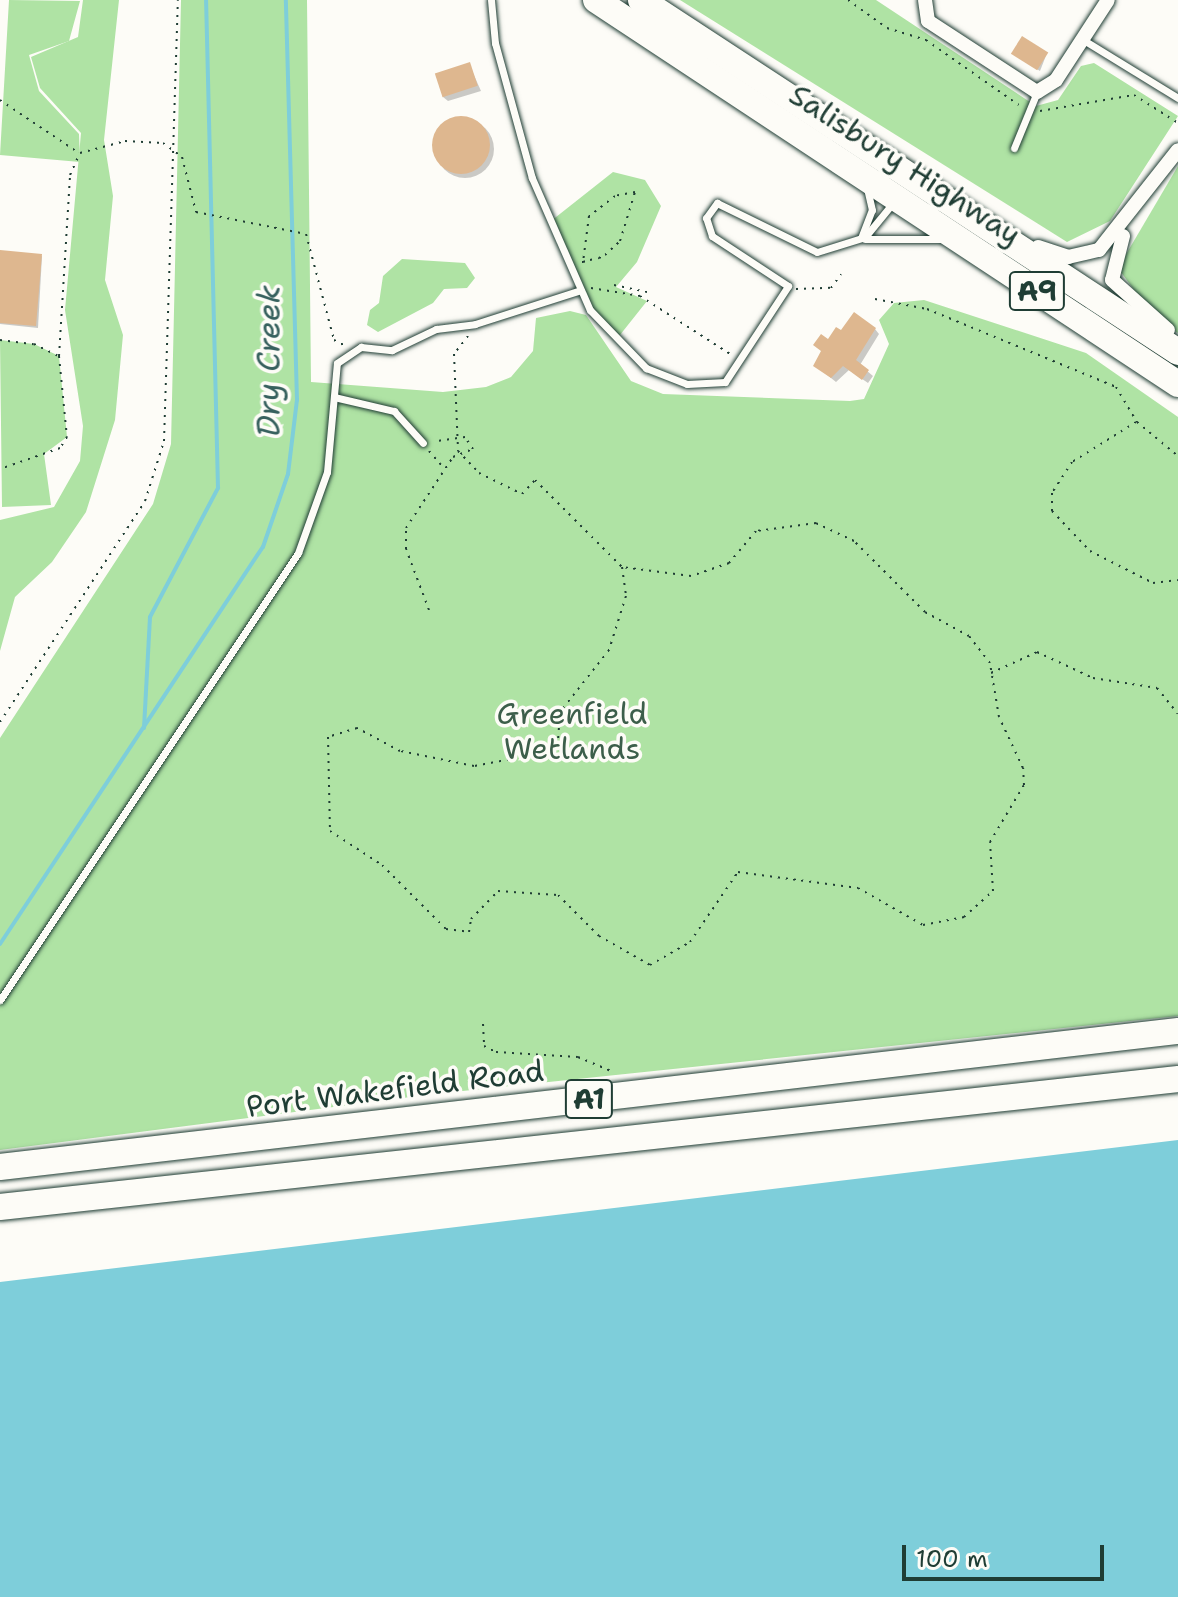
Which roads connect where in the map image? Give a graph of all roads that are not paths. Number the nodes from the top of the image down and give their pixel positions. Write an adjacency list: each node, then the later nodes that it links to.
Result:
1 (491, 0): 16 (lane)
2 (596, 0): 11 (highway, Salisbury Highway / A9)
3 (641, 0): 12 (highway, Salisbury Highway / A9)
4 (925, 0): 7 (street)
5 (1108, 0): 6 (street)
6 (1082, 39): 7 (street); 8 (lane)
7 (1037, 92): 9 (lane)
8 (1178, 98)
9 (1014, 148)
10 (1178, 150): 13 (street)
11 (860, 173): 12 (highway, Salisbury Highway / A9); 14 (lane)
12 (904, 188): 13 (street); 14 (lane); 15 (highway, Salisbury Highway / A9); 18 (highway, Salisbury Highway / A9)
13 (1132, 216): 17 (street)
14 (860, 240): 15 (lane); 16 (lane)
15 (969, 246): 19 (highway, Salisbury Highway / A9)
16 (581, 290): 20 (lane)
17 (1178, 337)
18 (1178, 352)
19 (1178, 384)
20 (334, 397): 21 (lane); 22 (lane)
21 (423, 443)
22 (0, 1000)
23 (1178, 1031): 25 (highway, Port Wakefield Road / A1)
24 (1178, 1079): 26 (highway, A1)
25 (0, 1167)
26 (0, 1207)

